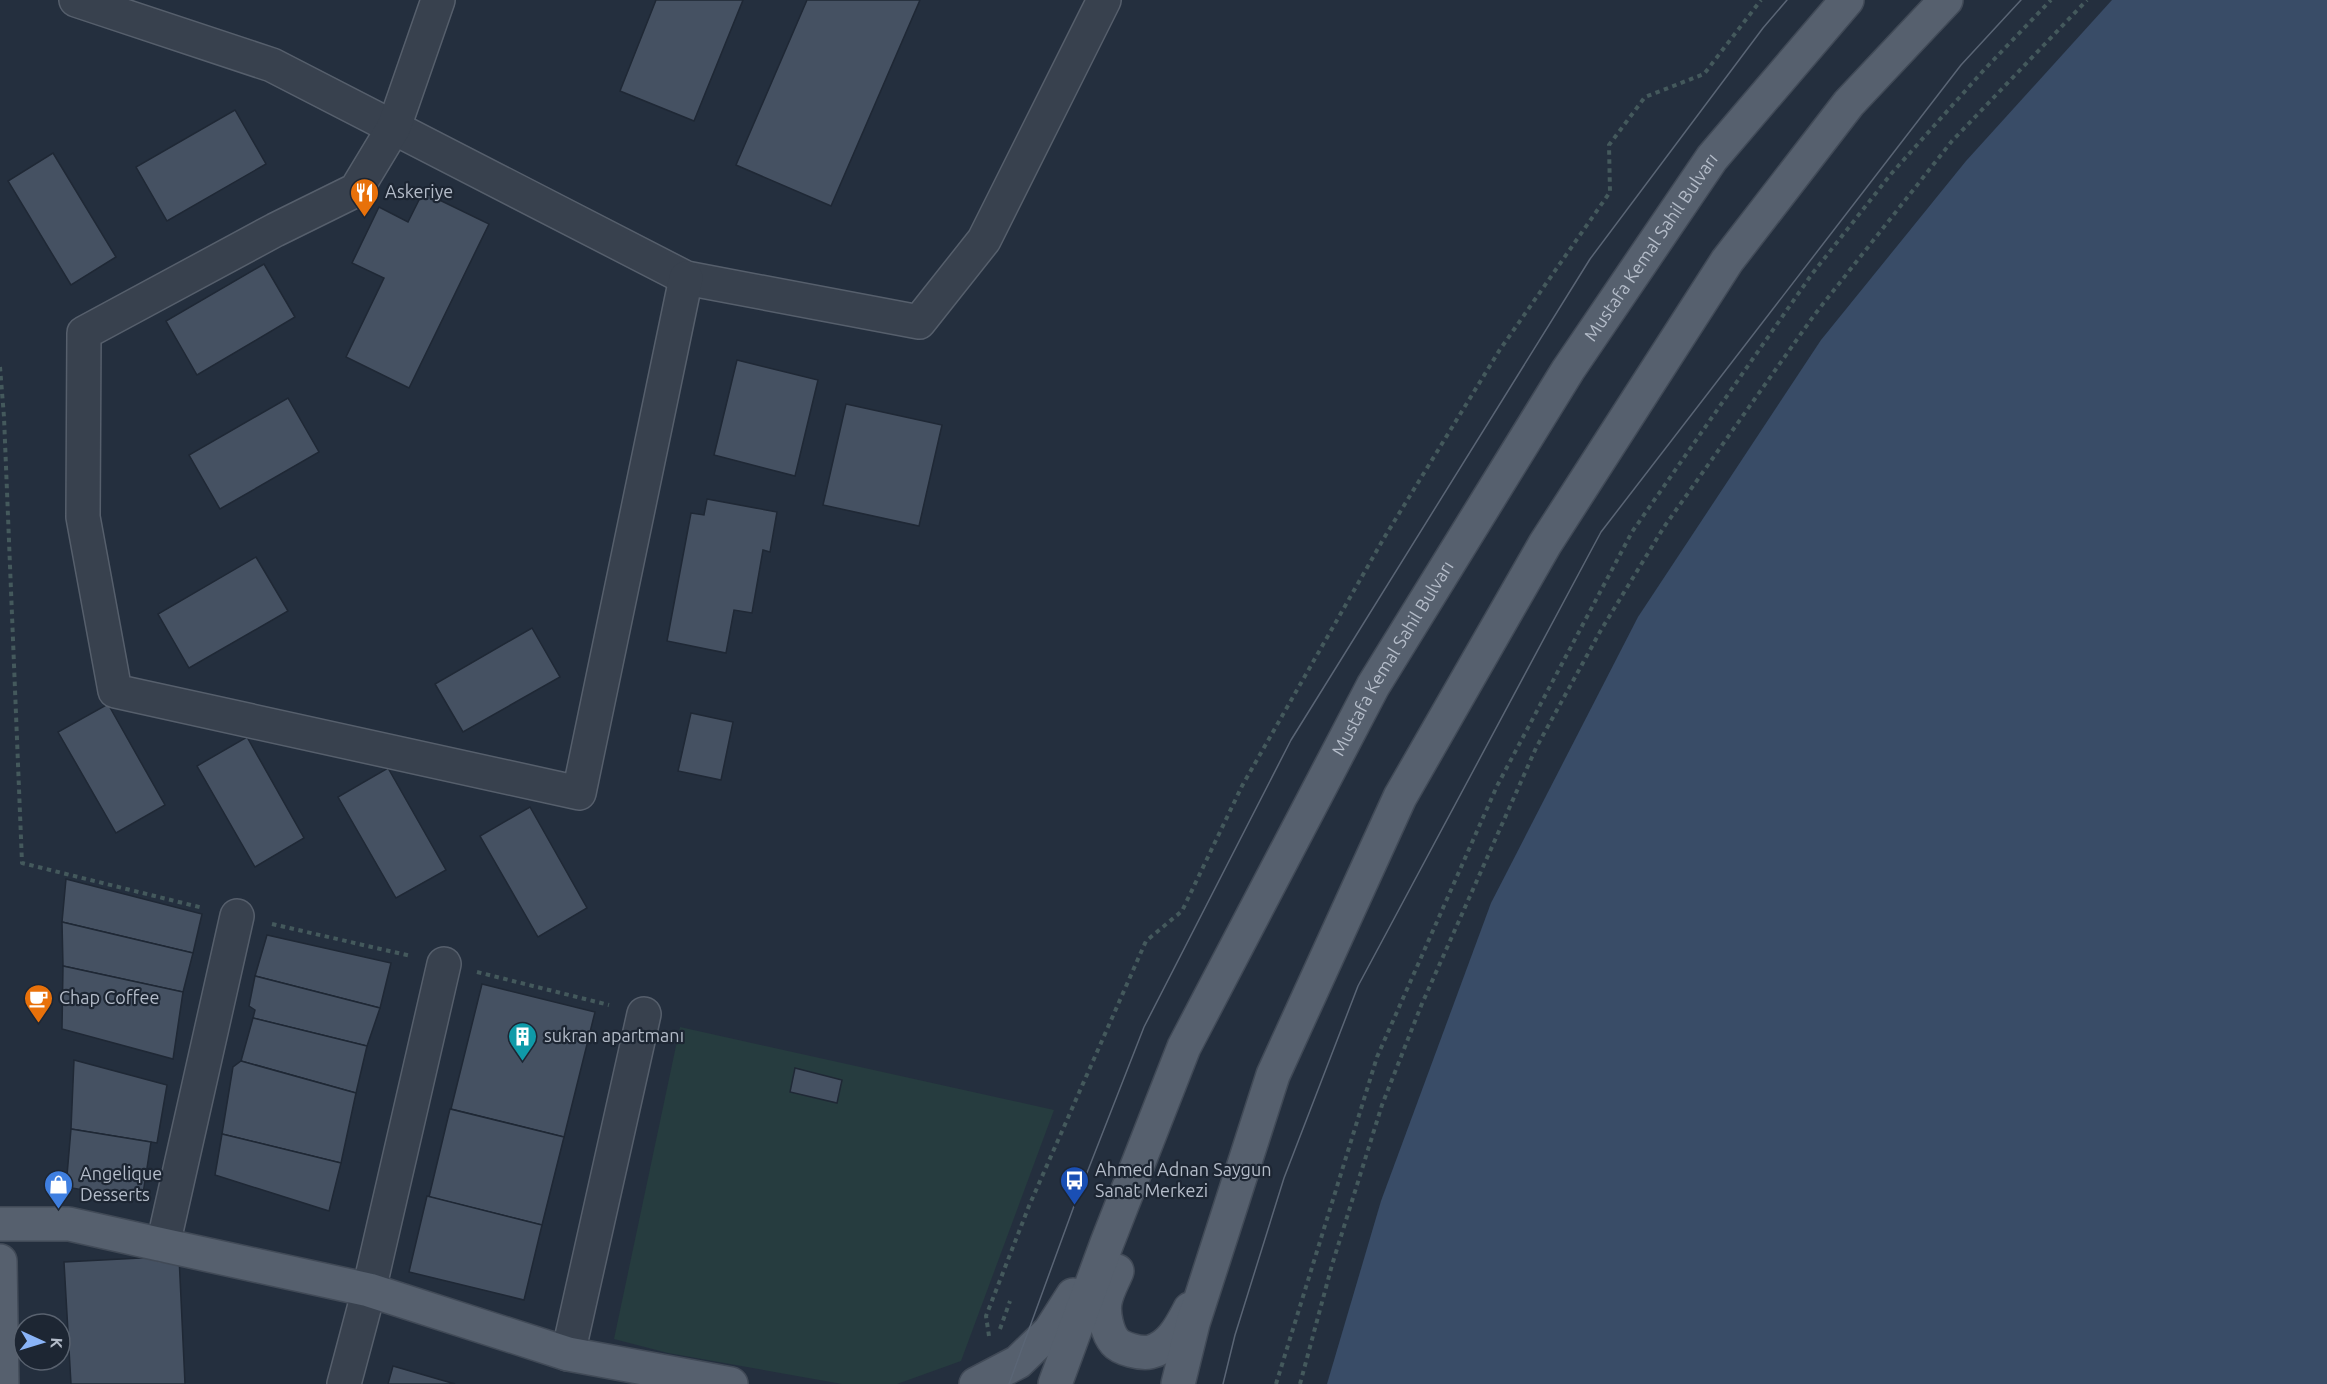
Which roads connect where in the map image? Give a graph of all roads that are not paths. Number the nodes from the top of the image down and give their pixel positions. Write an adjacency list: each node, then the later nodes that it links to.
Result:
1 (76, 0): 6 (street)
2 (438, 0): 6 (street)
3 (1104, 0): 7 (street)
4 (1847, 0): 11 (main road, Mustafa Kemal Sahil Bulvarı)
5 (1946, 0): 16 (main road)
6 (394, 127): 7 (street); 7 (street)
7 (686, 278)
8 (237, 916): 14 (street)
9 (444, 964): 17 (street)
10 (644, 1014): 18 (street)
11 (1184, 1047): 13 (main road, Mustafa Kemal Sahil Bulvarı); 16 (main road)
12 (0, 1224): 14 (main road)
13 (1107, 1243): 23 (main road); 24 (main road, Mustafa Kemal Sahil Bulvarı)
14 (163, 1245): 17 (main road)
15 (0, 1262): 20 (main road)
16 (1209, 1273): 25 (main road)
17 (369, 1290): 18 (main road); 21 (street)
18 (568, 1354): 19 (main road)
19 (634, 1375): 22 (main road)
20 (2, 1384)
21 (344, 1384)
22 (731, 1384)
23 (976, 1384)
24 (1055, 1384)
25 (1178, 1384)

